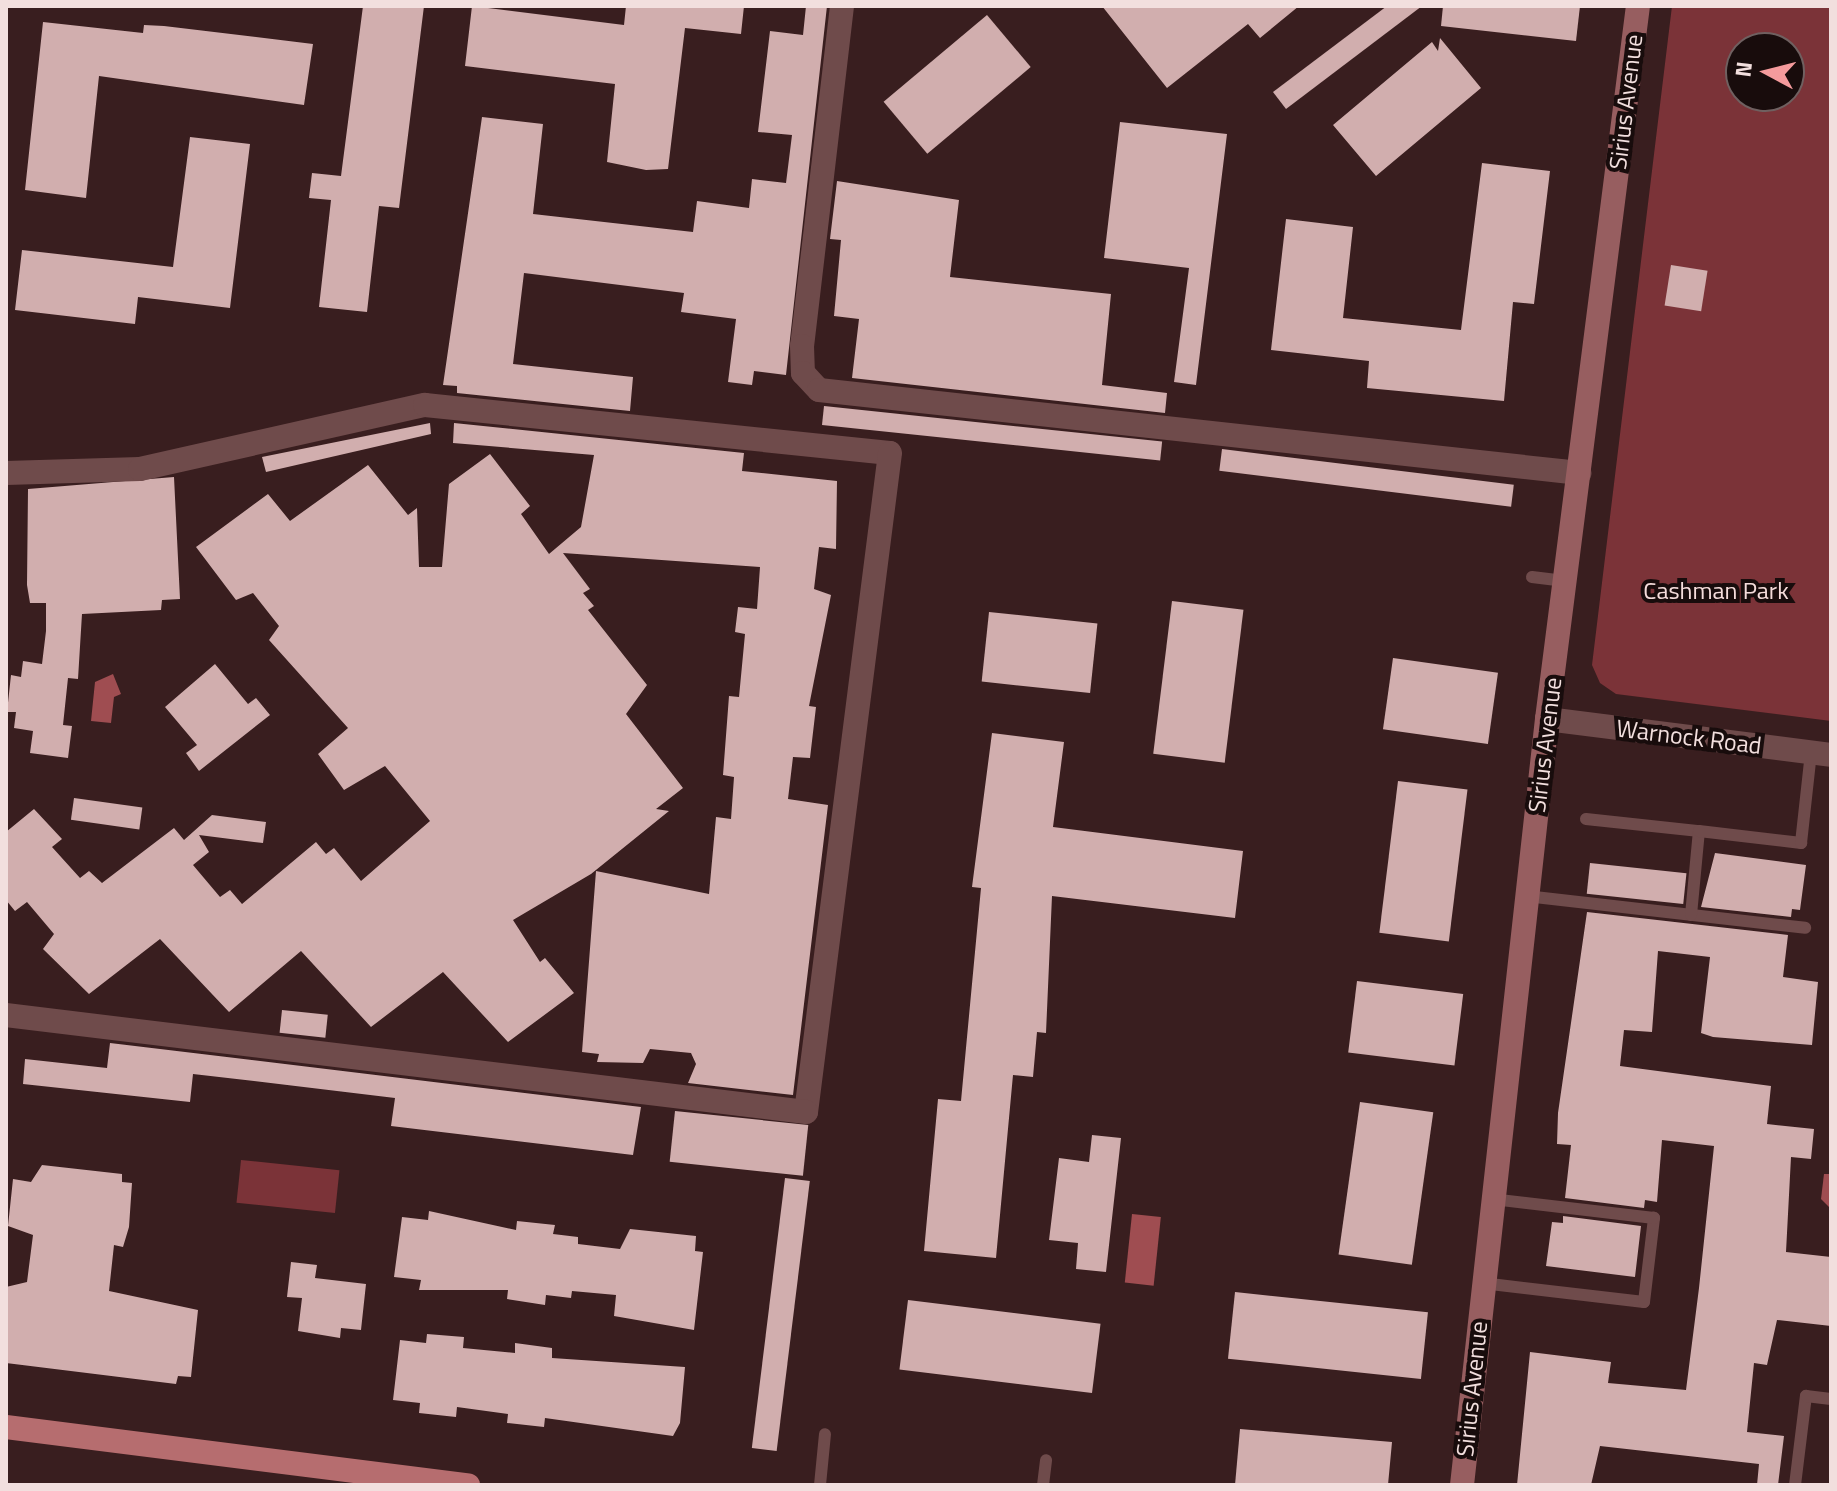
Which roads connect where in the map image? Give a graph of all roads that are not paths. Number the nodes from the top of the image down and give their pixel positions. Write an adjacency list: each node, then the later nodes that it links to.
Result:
1 (842, 6): 4 (street)
2 (1638, 6): 4 (street, Sirius Avenue)
3 (6, 473): 14 (street)
4 (1579, 473): 6 (street, Sirius Avenue)
5 (1532, 577): 6 (lane)
6 (1565, 581): 7 (street, Sirius Avenue)
7 (1547, 719): 8 (street, Warnock Road); 11 (street, Sirius Avenue)
8 (1821, 753): 10 (lane)
9 (1586, 819): 10 (lane)
10 (1699, 831): 12 (lane)
11 (1526, 896): 12 (lane); 15 (street, Sirius Avenue)
12 (1691, 915): 13 (lane)
13 (1805, 928)
14 (6, 1015)
15 (1493, 1199): 16 (street, Sirius Avenue); 16 (lane)
16 (1482, 1283): 24 (street, Sirius Avenue)
17 (1831, 1399): 25 (lane)
18 (6, 1427): 21 (main road)
19 (825, 1434): 22 (lane)
20 (1046, 1460): 23 (lane)
21 (468, 1485)
22 (820, 1485)
23 (1043, 1485)
24 (1462, 1485)
25 (1795, 1485)

